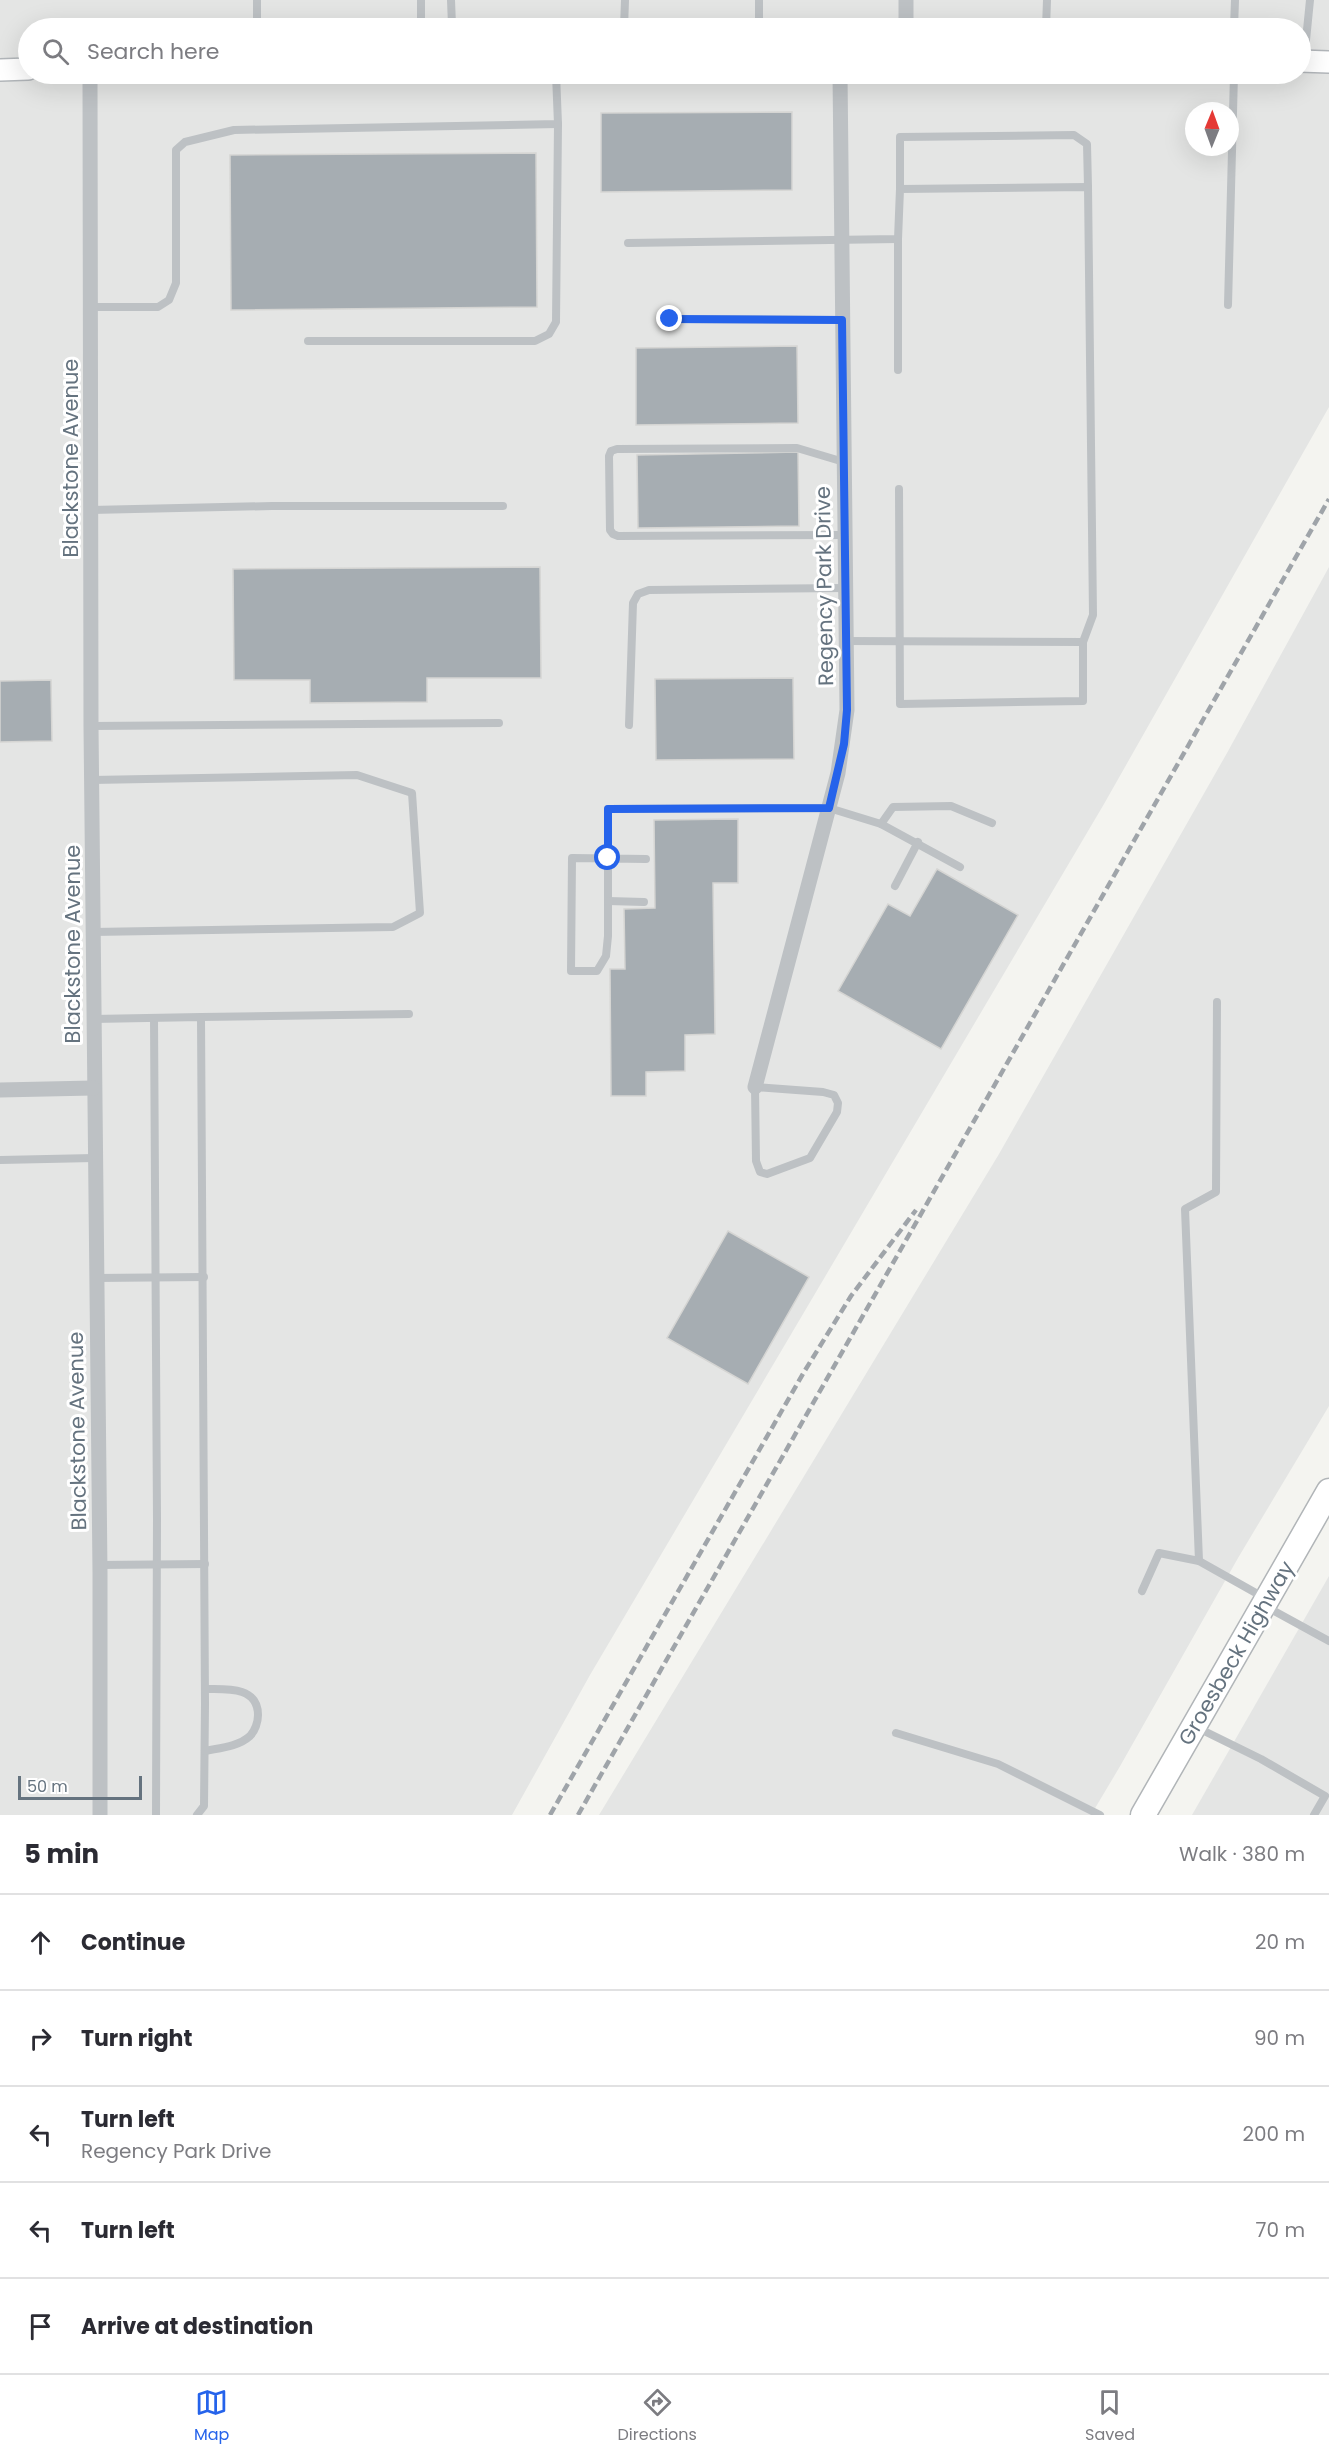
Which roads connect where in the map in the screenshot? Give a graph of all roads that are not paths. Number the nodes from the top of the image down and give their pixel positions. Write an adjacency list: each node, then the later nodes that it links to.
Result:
1 (257, 0): 10 (lane)
2 (421, 0): 11 (lane)
3 (451, 0): 12 (lane)
4 (625, 0): 13 (lane)
5 (759, 0): 14 (lane)
6 (906, 0): 15 (street)
7 (1047, 0): 16 (lane)
8 (1235, 0): 17 (lane)
9 (1310, 0): 18 (lane)
10 (257, 18)
11 (421, 18)
12 (452, 18)
13 (624, 18)
14 (759, 18)
15 (906, 18)
16 (1047, 18)
17 (1234, 18)
18 (1308, 18)
19 (1311, 61): 20 (street)
20 (1329, 62)
21 (18, 69): 22 (street)
22 (0, 70)
23 (90, 84): 34 (street, Blackstone Avenue)
24 (556, 84): 27 (lane)
25 (840, 84): 31 (street, Regency Park Drive)
26 (1234, 84): 33 (lane)
27 (558, 124): 34 (lane); 37 (lane)
28 (1088, 188): 29 (lane); 29 (lane); 47 (lane)
29 (900, 189): 30 (lane)
30 (898, 239): 31 (lane); 38 (lane)
31 (841, 240): 32 (lane); 36 (street, Regency Park Drive)
32 (628, 243)
33 (1228, 305)
34 (90, 307): 42 (street, Blackstone Avenue)
35 (670, 319): 36 (lane)
36 (842, 320): 39 (street, Regency Park Drive)
37 (308, 341)
38 (898, 370)
39 (844, 462): 43 (street, Regency Park Drive); 43 (lane)
40 (899, 489): 46 (lane)
41 (503, 506): 42 (lane)
42 (91, 510): 49 (street, Blackstone Avenue)
43 (845, 535): 44 (street, Regency Park Drive)
44 (845, 588): 45 (street, Regency Park Drive); 50 (lane)
45 (846, 641): 46 (lane); 52 (street, Regency Park Drive)
46 (899, 641): 47 (lane); 47 (lane)
47 (1083, 642)
48 (499, 723): 49 (lane)
49 (91, 726): 51 (street, Blackstone Avenue)
50 (629, 726)
51 (92, 780): 62 (street, Blackstone Avenue); 62 (lane)
52 (829, 808): 54 (lane); 56 (lane); 68 (street, Regency Park Drive)
53 (992, 823): 54 (lane)
54 (881, 824): 55 (lane)
55 (918, 842): 58 (lane); 59 (lane)
56 (608, 858): 57 (lane); 60 (lane); 60 (lane)
57 (646, 859)
58 (960, 867)
59 (895, 886)
60 (608, 901): 61 (lane)
61 (644, 902)
62 (93, 932): 67 (street, Blackstone Avenue)
63 (1217, 1002): 77 (lane)
64 (409, 1014): 65 (lane)
65 (201, 1017): 66 (lane); 74 (lane)
66 (154, 1018): 67 (lane); 73 (lane)
67 (93, 1019): 69 (street, Blackstone Avenue)
68 (755, 1087): 68 (lane)
69 (93, 1088): 70 (street); 71 (street, Blackstone Avenue)
70 (0, 1090)
71 (94, 1158): 72 (lane); 75 (street, Blackstone Avenue)
72 (0, 1160)
73 (156, 1277): 74 (lane); 75 (lane); 78 (lane)
74 (204, 1277): 79 (lane)
75 (96, 1278): 80 (street, Blackstone Avenue)
76 (1326, 1502): 82 (main road, Groesbeck Highway)
77 (1199, 1561): 81 (lane); 82 (lane)
78 (157, 1564): 79 (lane); 80 (lane); 89 (lane)
79 (205, 1564): 84 (lane)
80 (99, 1565): 88 (street, Blackstone Avenue)
81 (1142, 1591)
82 (1265, 1603): 83 (lane); 85 (main road, Groesbeck Highway)
83 (1329, 1641)
84 (205, 1689): 87 (lane); 87 (lane)
85 (1194, 1726): 92 (main road, Groesbeck Highway); 93 (lane)
86 (896, 1733): 91 (lane)
87 (205, 1751): 90 (lane)
88 (100, 1815)
89 (156, 1815)
90 (197, 1815)
91 (1100, 1815)
92 (1143, 1815)
93 (1314, 1815)

